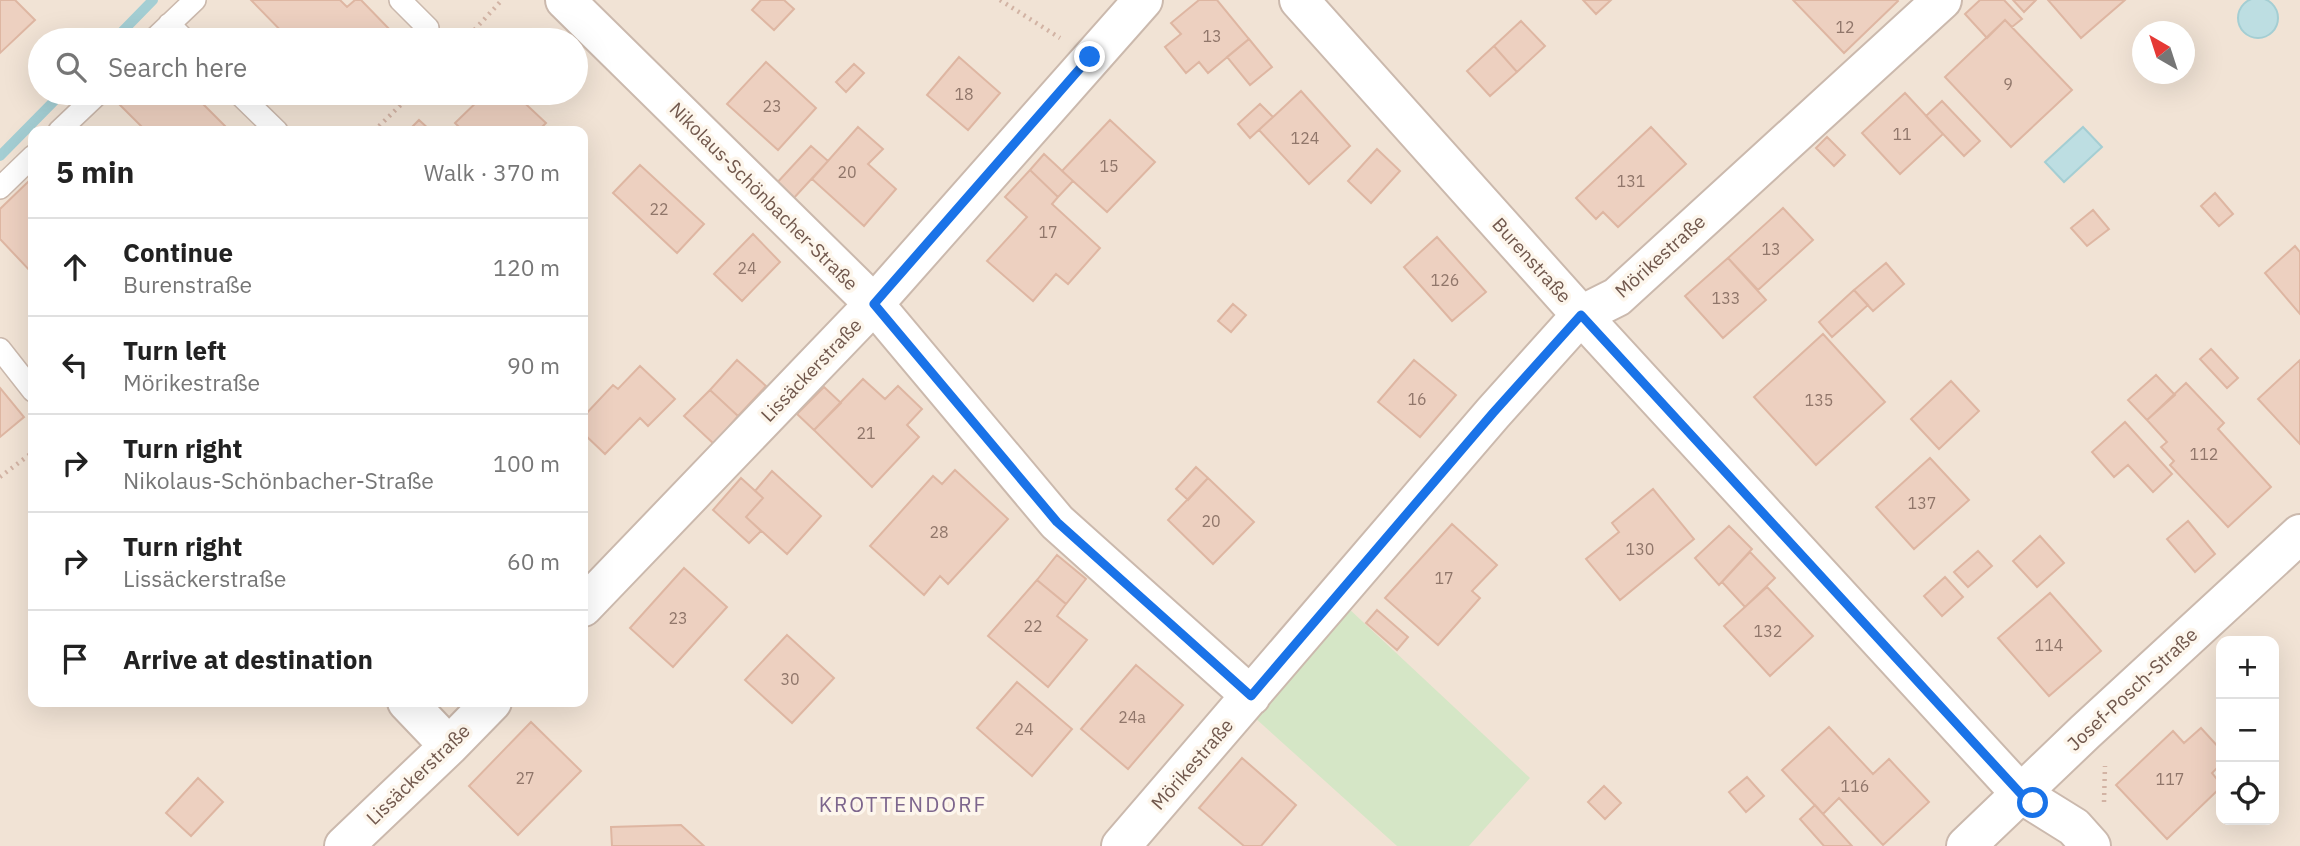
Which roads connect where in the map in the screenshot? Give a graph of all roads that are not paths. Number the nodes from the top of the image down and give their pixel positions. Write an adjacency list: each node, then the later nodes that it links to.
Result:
1 (195, 0): 7 (lane)
2 (400, 0): 10 (lane)
3 (565, 0): 17 (street, Nikolaus-Schönbacher-Straße)
4 (1143, 0): 17 (street, Lissäckerstraße)
5 (1299, 0): 18 (street, Burenstraße)
6 (1942, 0): 18 (street, Mörikestraße)
7 (169, 24): 8 (lane); 9 (lane)
8 (165, 28)
9 (173, 28)
10 (428, 28)
11 (86, 105): 13 (lane)
12 (250, 105): 14 (lane)
13 (64, 126)
14 (272, 126)
15 (28, 161): 16 (lane)
16 (0, 188)
17 (874, 304): 22 (street, Lissäckerstraße); 23 (street, Nikolaus-Schönbacher-Straße)
18 (1581, 315): 23 (street, Mörikestraße); 27 (street, Burenstraße)
19 (0, 349): 20 (lane)
20 (28, 385)
21 (2300, 534): 27 (street, Josef-Posch-Straße)
22 (588, 602)
23 (1251, 696): 29 (street, Mörikestraße)
24 (412, 707): 26 (street)
25 (487, 707): 26 (street, Lissäckerstraße)
26 (449, 746): 28 (street, Lissäckerstraße)
27 (2021, 794): 30 (street, Josef-Posch-Straße); 31 (street, Burenstraße)
28 (344, 846)
29 (1121, 846)
30 (1966, 846)
31 (2091, 846)

